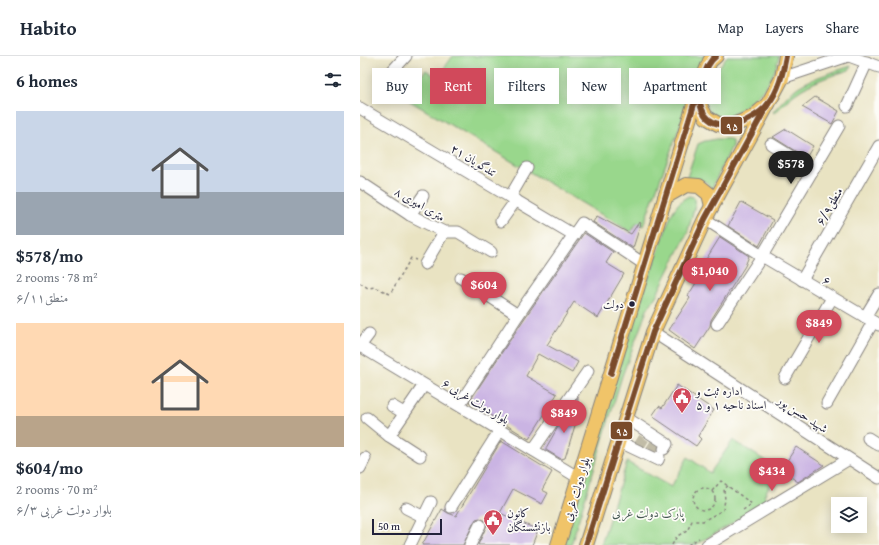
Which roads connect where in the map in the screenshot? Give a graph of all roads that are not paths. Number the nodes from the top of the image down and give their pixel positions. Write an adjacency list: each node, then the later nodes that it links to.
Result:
1 (406, 56): 7 (street)
2 (786, 56): 9 (main road)
3 (846, 56): 5 (street); 9 (street)
4 (713, 58): 8 (main road, بلوار دولت غربی)
5 (867, 62): 6 (street); 13 (street)
6 (879, 67)
7 (395, 68)
8 (708, 68)
9 (782, 78): 12 (main road)
10 (694, 104): 22 (main road, بلوار دولت غربی)
11 (700, 104): 12 (main road)
12 (768, 104): 24 (main road)
13 (847, 106)
14 (360, 108): 23 (street, ۲۱ تندگویان)
15 (839, 126): 19 (street)
16 (771, 144): 19 (street)
17 (879, 146): 35 (street, منطق۶/۹)
18 (527, 168): 23 (street)
19 (813, 170): 31 (street)
20 (360, 182): 25 (street, ۸ متری امیری)
21 (423, 196): 25 (street)
22 (665, 197): 24 (main road); 33 (main road, بلوار دولت غربی)
23 (513, 198): 27 (street); 29 (street, ۲۱ تندگویان)
24 (712, 206): 26 (main road)
25 (410, 215): 28 (street, ۸ متری امیری)
26 (705, 219): 31 (street, ۶); 41 (main road)
27 (501, 221)
28 (444, 232): 30 (street, ۸ متری امیری); 32 (street)
29 (574, 235): 33 (street); 38 (street)
30 (491, 252)
31 (762, 256): 35 (street, ۶); 40 (street)
32 (425, 264)
33 (644, 264): 63 (main road, بلوار دولت غربی)
34 (462, 278): 38 (street)
35 (802, 280): 37 (street, ۶)
36 (879, 294): 39 (street)
37 (832, 298): 39 (street, ۶); 45 (street)
38 (518, 315): 48 (street)
39 (872, 321): 47 (street)
40 (717, 324)
41 (652, 332): 51 (main road); 61 (street, شهید حسن پور)
42 (369, 334): 43 (street)
43 (360, 346): 46 (street, بلوار دولت غربی ۶)
44 (588, 371): 59 (street)
45 (785, 378)
46 (424, 385): 48 (street, بلوار دولت غربی ۶); 50 (street)
47 (827, 403)
48 (459, 405): 53 (street, بلوار دولت غربی ۶)
49 (392, 406): 50 (street)
50 (404, 413): 54 (street)
51 (625, 417): 56 (main road); 57 (street)
52 (366, 418): 54 (street)
53 (500, 430): 59 (street, بلوار دولت غربی ۶); 65 (street)
54 (390, 436): 60 (street)
55 (868, 438): 58 (street)
56 (618, 441): 57 (street); 73 (main road)
57 (642, 441): 57 (street)
58 (879, 445)
59 (532, 450): 63 (street, بلوار دولت غربی ۶)
60 (420, 456)
61 (849, 459): 62 (street, شهید حسن پور); 69 (street)
62 (878, 474)
63 (579, 478): 72 (main road, بلوار دولت غربی)
64 (431, 502): 67 (street)
65 (451, 507)
66 (406, 508): 67 (street)
67 (424, 517): 70 (street)
68 (480, 525): 71 (street)
69 (704, 541)
70 (410, 545)
71 (470, 545)
72 (558, 545)
73 (586, 545)

